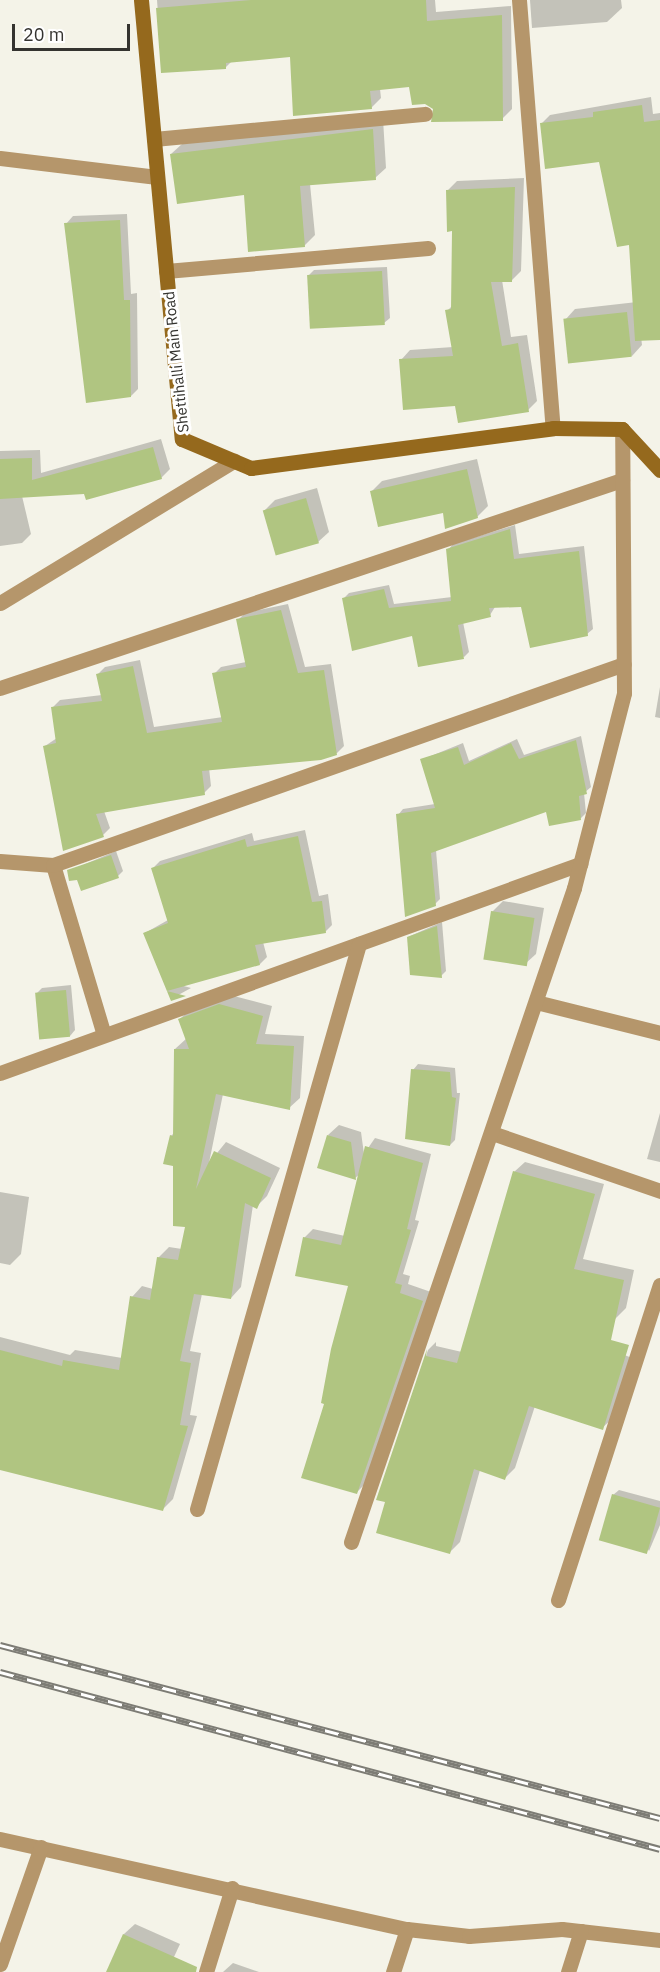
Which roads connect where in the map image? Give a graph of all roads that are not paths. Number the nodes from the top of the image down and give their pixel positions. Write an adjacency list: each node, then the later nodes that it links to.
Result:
1 (144, 0): 4 (street, Shettihalli Main Road)
2 (519, 0): 9 (street)
3 (424, 114): 4 (street)
4 (154, 138): 6 (street, Shettihalli Main Road)
5 (0, 158): 6 (street)
6 (157, 177): 8 (street, Shettihalli Main Road)
7 (428, 248): 8 (street)
8 (166, 271): 11 (street, Shettihalli Main Road)
9 (553, 428): 10 (street, Shettihalli Main Road); 11 (street, Shettihalli Main Road)
10 (622, 429): 12 (street); 13 (street)
11 (234, 460): 14 (street)
12 (658, 464)
13 (622, 480): 15 (street); 16 (street)
14 (0, 603)
15 (624, 664): 18 (street); 19 (street)
16 (0, 688)
17 (0, 861): 19 (street)
18 (580, 864): 20 (street); 21 (street)
19 (53, 865): 23 (street)
20 (358, 944): 23 (street); 28 (street)
21 (536, 1002): 22 (street); 25 (street)
22 (660, 1033)
23 (104, 1035): 24 (street)
24 (0, 1073)
25 (492, 1134): 26 (street); 29 (street)
26 (660, 1191)
27 (660, 1285): 30 (street)
28 (197, 1509)
29 (351, 1542)
30 (558, 1600)
31 (0, 1839): 32 (street)
32 (41, 1847): 33 (street); 37 (street)
33 (232, 1888): 34 (street); 38 (street)
34 (406, 1929): 35 (street); 39 (street)
35 (581, 1931): 36 (street); 40 (street)
36 (660, 1940)
37 (0, 1964)
38 (206, 1972)
39 (393, 1972)
40 (568, 1972)

